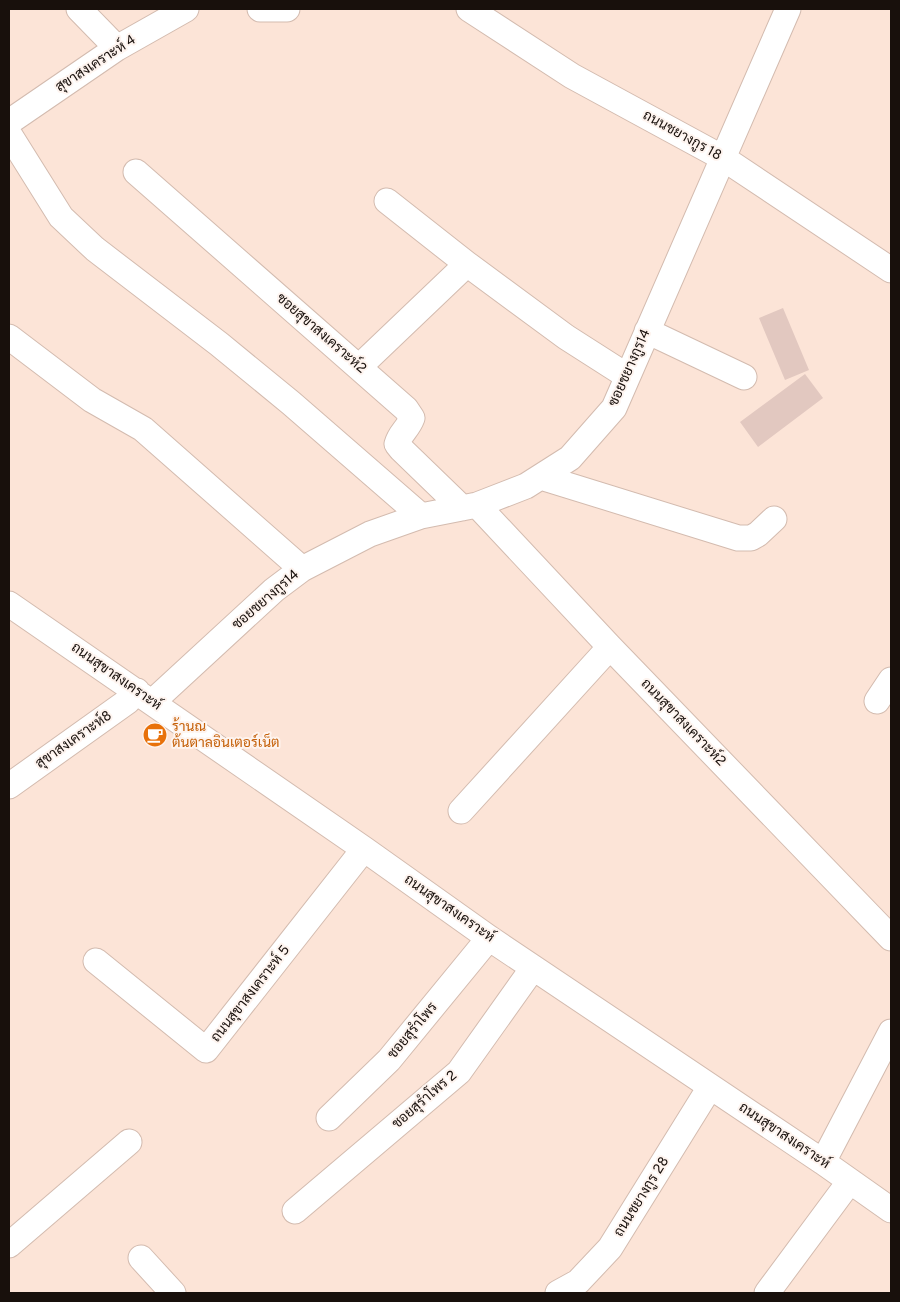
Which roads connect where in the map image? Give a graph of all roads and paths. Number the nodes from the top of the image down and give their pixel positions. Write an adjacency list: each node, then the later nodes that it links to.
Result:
1 (79, 9): 7 (street)
2 (186, 9): 7 (street, สุขาสงเคราะห์ 4)
3 (260, 9): 4 (street)
4 (288, 9)
5 (470, 9): 10 (street, ถนนชยางกูร 18)
6 (788, 9): 10 (street, ซอยชยางกูร14)
7 (117, 48): 8 (street, สุขาสงเคราะห์ 4)
8 (9, 122)
9 (9, 134): 22 (street)
10 (723, 158): 14 (street, ถนนชยางกูร 18); 15 (street, ซอยชยางกูร14)
11 (136, 172): 17 (street, ซอยสุขาสงเคราะห์2)
12 (386, 201): 13 (street)
13 (467, 264): 17 (street); 18 (street)
14 (891, 270)
15 (647, 331): 18 (street, ซอยชยางกูร14); 19 (street)
16 (9, 337): 24 (street)
17 (358, 367): 21 (street, ซอยสุขาสงเคราะห์2)
18 (627, 376): 20 (street, ซอยชยางกูร14)
19 (744, 377)
20 (541, 476): 21 (street, ซอยชยางกูร14); 23 (street)
21 (470, 507): 22 (street, ซอยชยางกูร14); 26 (street, ถนนสุขาสงเคราะห์2)
22 (421, 516): 24 (street, ซอยชยางกูร14)
23 (774, 519)
24 (302, 569): 28 (street, ซอยชยางกูร14)
25 (9, 604): 28 (street, ถนนสุขาสงเคราะห์)
26 (610, 647): 31 (street); 34 (street, ถนนสุขาสงเคราะห์2)
27 (891, 680): 29 (street)
28 (145, 697): 30 (street, สุขาสงเคราะห์8); 32 (street, ถนนสุขาสงเคราะห์)
29 (877, 701)
30 (9, 786)
31 (461, 811)
32 (364, 849): 33 (street, ถนนสุขาสงเคราะห์); 35 (street, ถนนสุขาสงเคราะห์ 5)
33 (489, 938): 36 (street, ถนนสุขาสงเคราะห์); 39 (street, ชอยสุรำโพร)
34 (891, 938)
35 (96, 961)
36 (533, 968): 38 (street, ถนนสุขาสงเคราะห์); 44 (street, ชอยสุรำโพร 2)
37 (891, 1032): 41 (street)
38 (710, 1087): 41 (street, ถนนสุขาสงเคราะห์); 48 (street, ถนนชยางกูร 28)
39 (329, 1118)
40 (129, 1142): 45 (street)
41 (823, 1162): 42 (street, ถนนสุขาสงเคราะห์)
42 (850, 1181): 43 (street, ถนนสุขาสงเคราะห์); 49 (street)
43 (891, 1210)
44 (295, 1211)
45 (9, 1245)
46 (141, 1258): 47 (street)
47 (173, 1293)
48 (558, 1293)
49 (767, 1293)

